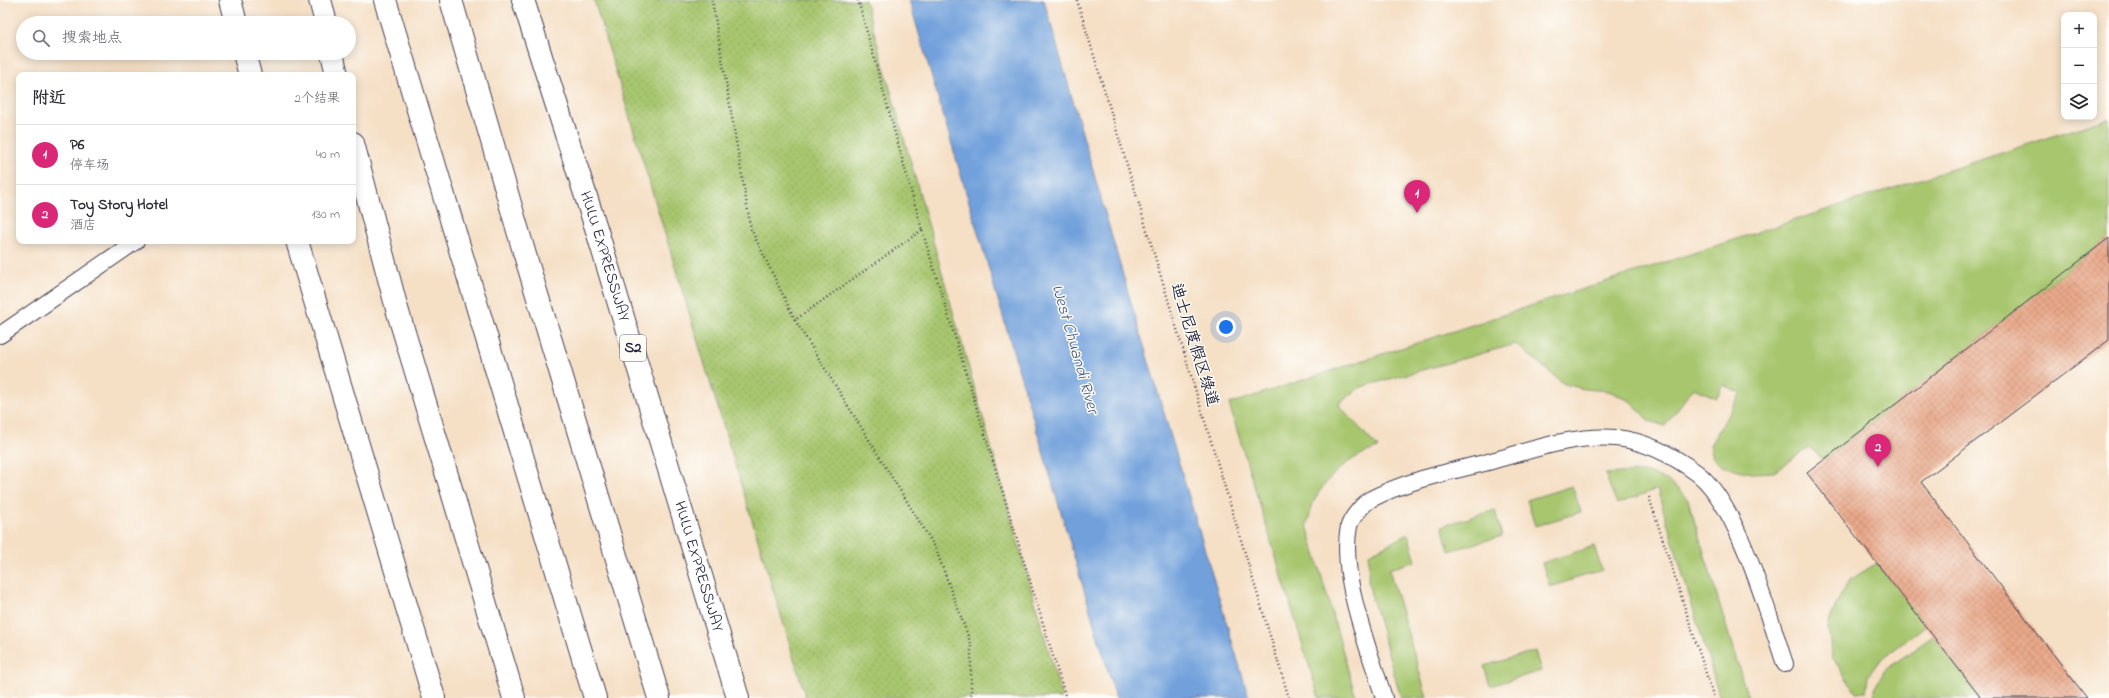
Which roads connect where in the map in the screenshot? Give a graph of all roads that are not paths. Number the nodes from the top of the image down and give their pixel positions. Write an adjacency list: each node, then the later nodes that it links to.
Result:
1 (230, 0): 6 (main road)
2 (320, 0): 7 (main road)
3 (384, 0): 19 (main road)
4 (451, 0): 20 (main road)
5 (523, 0): 21 (main road, HULU EXPRESSWAY / S2)
6 (234, 16)
7 (324, 16)
8 (246, 60): 10 (main road)
9 (334, 60): 11 (main road)
10 (249, 72)
11 (336, 72)
12 (356, 154): 18 (main road)
13 (132, 244): 15 (lane)
14 (298, 244): 17 (main road)
15 (0, 335)
16 (1785, 664): 22 (lane)
17 (434, 698)
18 (514, 698)
19 (596, 698)
20 (659, 698)
21 (738, 698)
22 (1384, 698)

